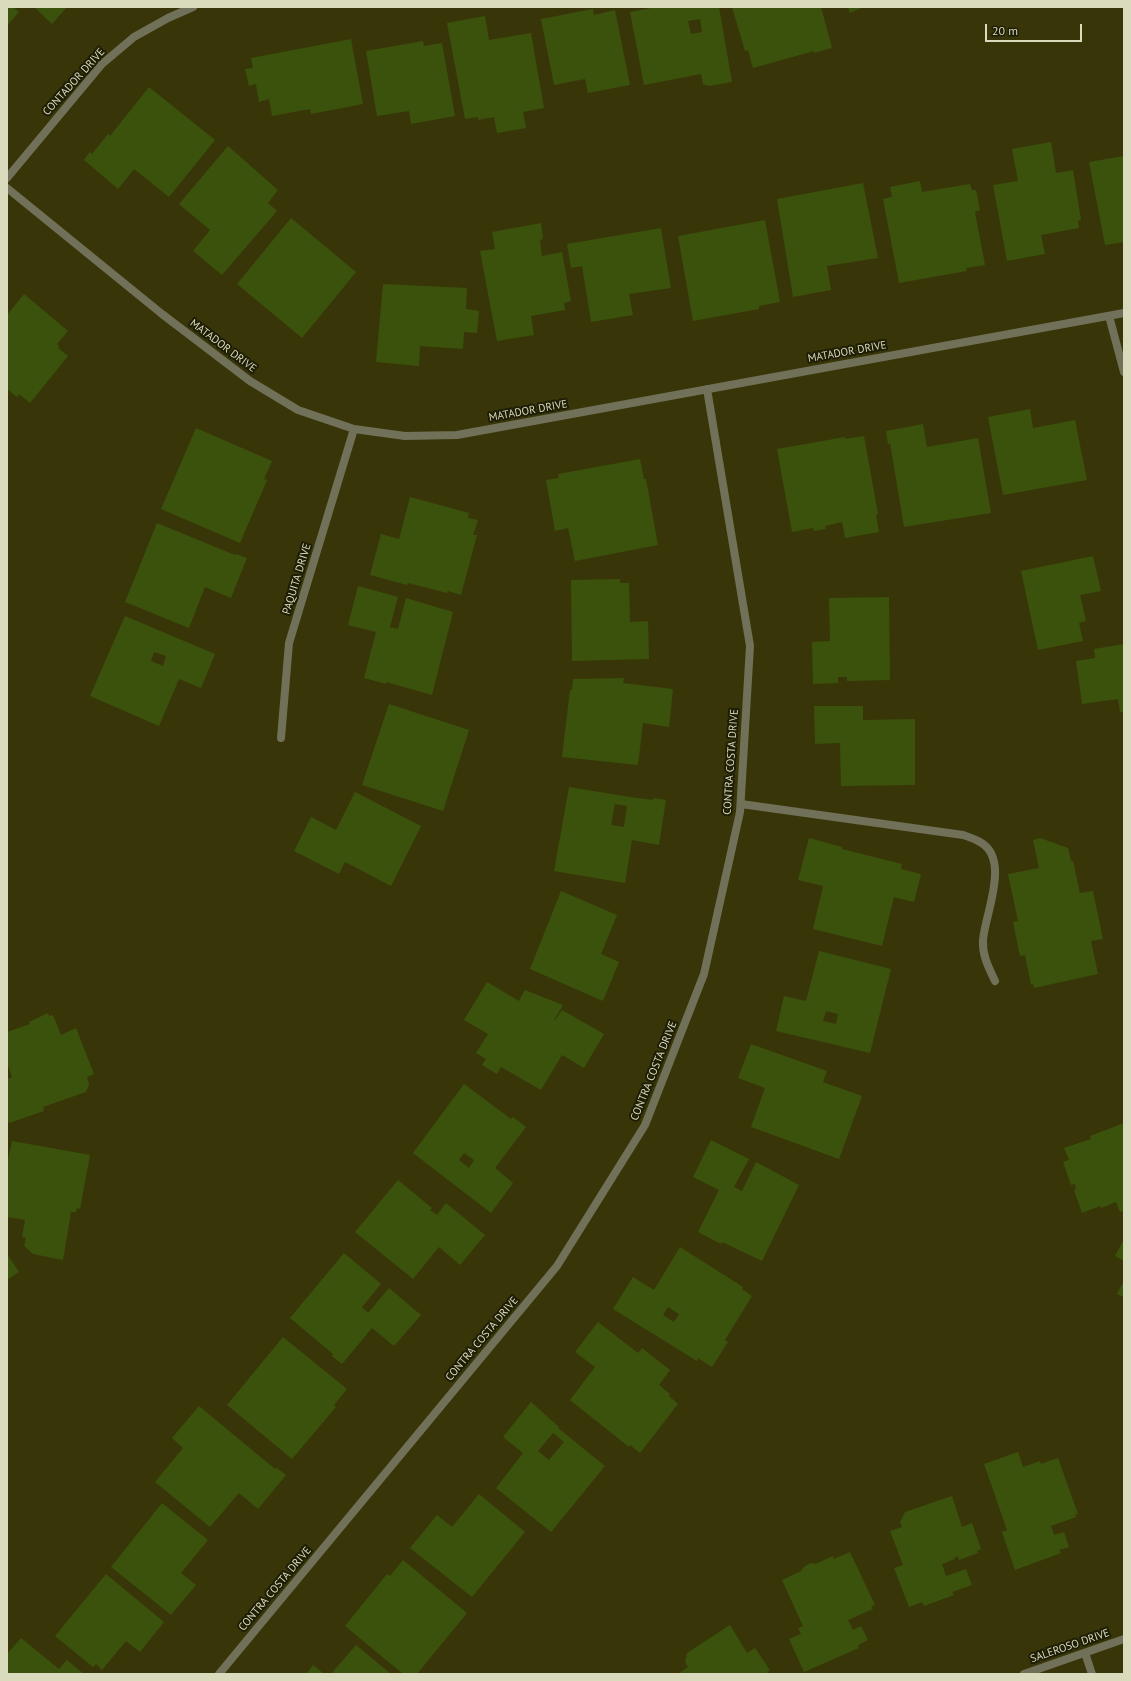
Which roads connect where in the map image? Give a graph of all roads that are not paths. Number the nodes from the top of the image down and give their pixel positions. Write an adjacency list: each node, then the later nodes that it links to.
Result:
1 (193, 7): 2 (street, CONTADOR DRIVE)
2 (7, 178)
3 (7, 188): 8 (street, MATADOR DRIVE)
4 (1124, 313): 5 (street, MATADOR DRIVE)
5 (1109, 316): 6 (street); 7 (street, MATADOR DRIVE)
6 (1124, 372)
7 (707, 389): 8 (street, MATADOR DRIVE); 10 (street, CONTRA COSTA DRIVE)
8 (354, 429): 9 (street, PAQUITA DRIVE)
9 (281, 738)
10 (741, 804): 11 (street); 14 (street, CONTRA COSTA DRIVE)
11 (995, 981)
12 (1124, 1639): 13 (street, SALEROSO DRIVE)
13 (1085, 1653): 15 (street, SALEROSO DRIVE); 16 (street)
14 (219, 1674)
15 (1024, 1674)
16 (1092, 1674)

